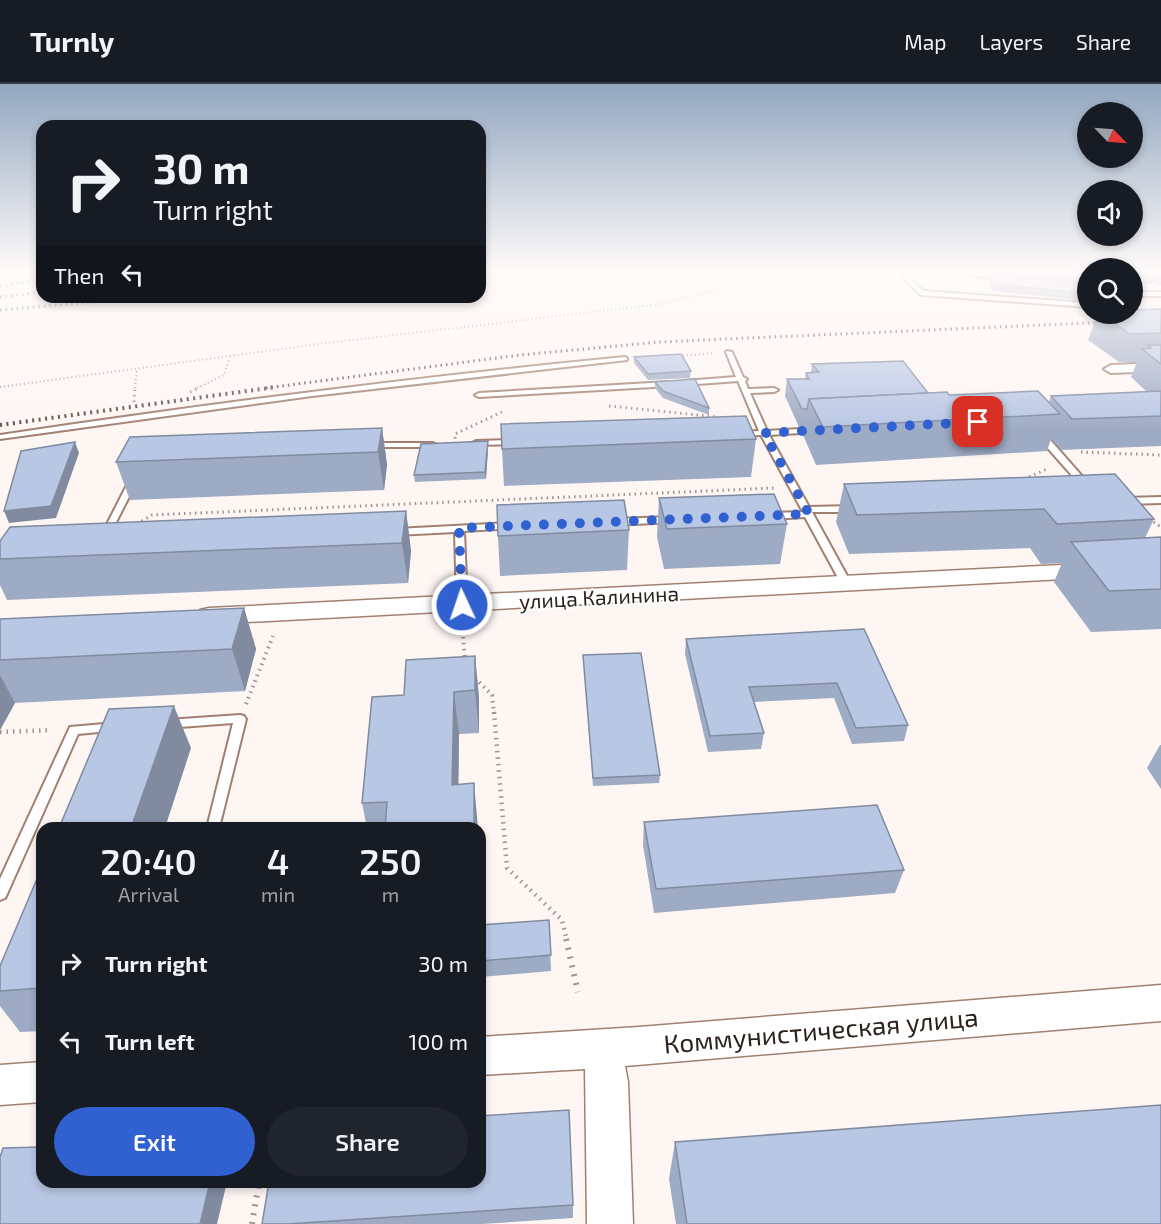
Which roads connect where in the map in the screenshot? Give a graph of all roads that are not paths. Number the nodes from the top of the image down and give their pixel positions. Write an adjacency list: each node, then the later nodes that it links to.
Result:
1 (729, 352): 5 (lane)
2 (625, 359): 13 (lane)
3 (1161, 367): 4 (street)
4 (1111, 369)
5 (743, 380): 7 (lane); 8 (lane)
6 (774, 390): 7 (lane)
7 (748, 391): 11 (lane)
8 (479, 395)
9 (1033, 427): 19 (lane)
10 (824, 430): 11 (lane)
11 (764, 433): 12 (lane); 23 (lane)
12 (729, 434)
13 (0, 437)
14 (526, 442): 16 (lane)
15 (454, 444): 17 (lane)
16 (466, 444)
17 (356, 446)
18 (139, 468): 30 (lane)
19 (1093, 494)
20 (1161, 500): 21 (lane)
21 (1111, 502)
22 (864, 508): 23 (lane)
23 (807, 512): 24 (lane); 32 (lane)
24 (763, 516)
25 (683, 519): 26 (lane)
26 (602, 523)
27 (519, 526): 28 (lane)
28 (459, 528): 29 (lane); 33 (lane)
29 (387, 532)
30 (99, 547)
31 (1161, 567): 32 (street, улица Калинина)
32 (847, 585): 33 (street, улица Калинина)
33 (462, 611): 34 (street, улица Калинина)
34 (190, 616)
35 (157, 725): 37 (lane)
36 (133, 726): 38 (lane)
37 (214, 822)
38 (0, 894)
39 (1161, 1003): 40 (street, Коммунистическая улица)
40 (602, 1049): 41 (street, Коммунистическая улица); 44 (street)
41 (486, 1056)
42 (36, 1082): 43 (street)
43 (0, 1085)
44 (610, 1224)

